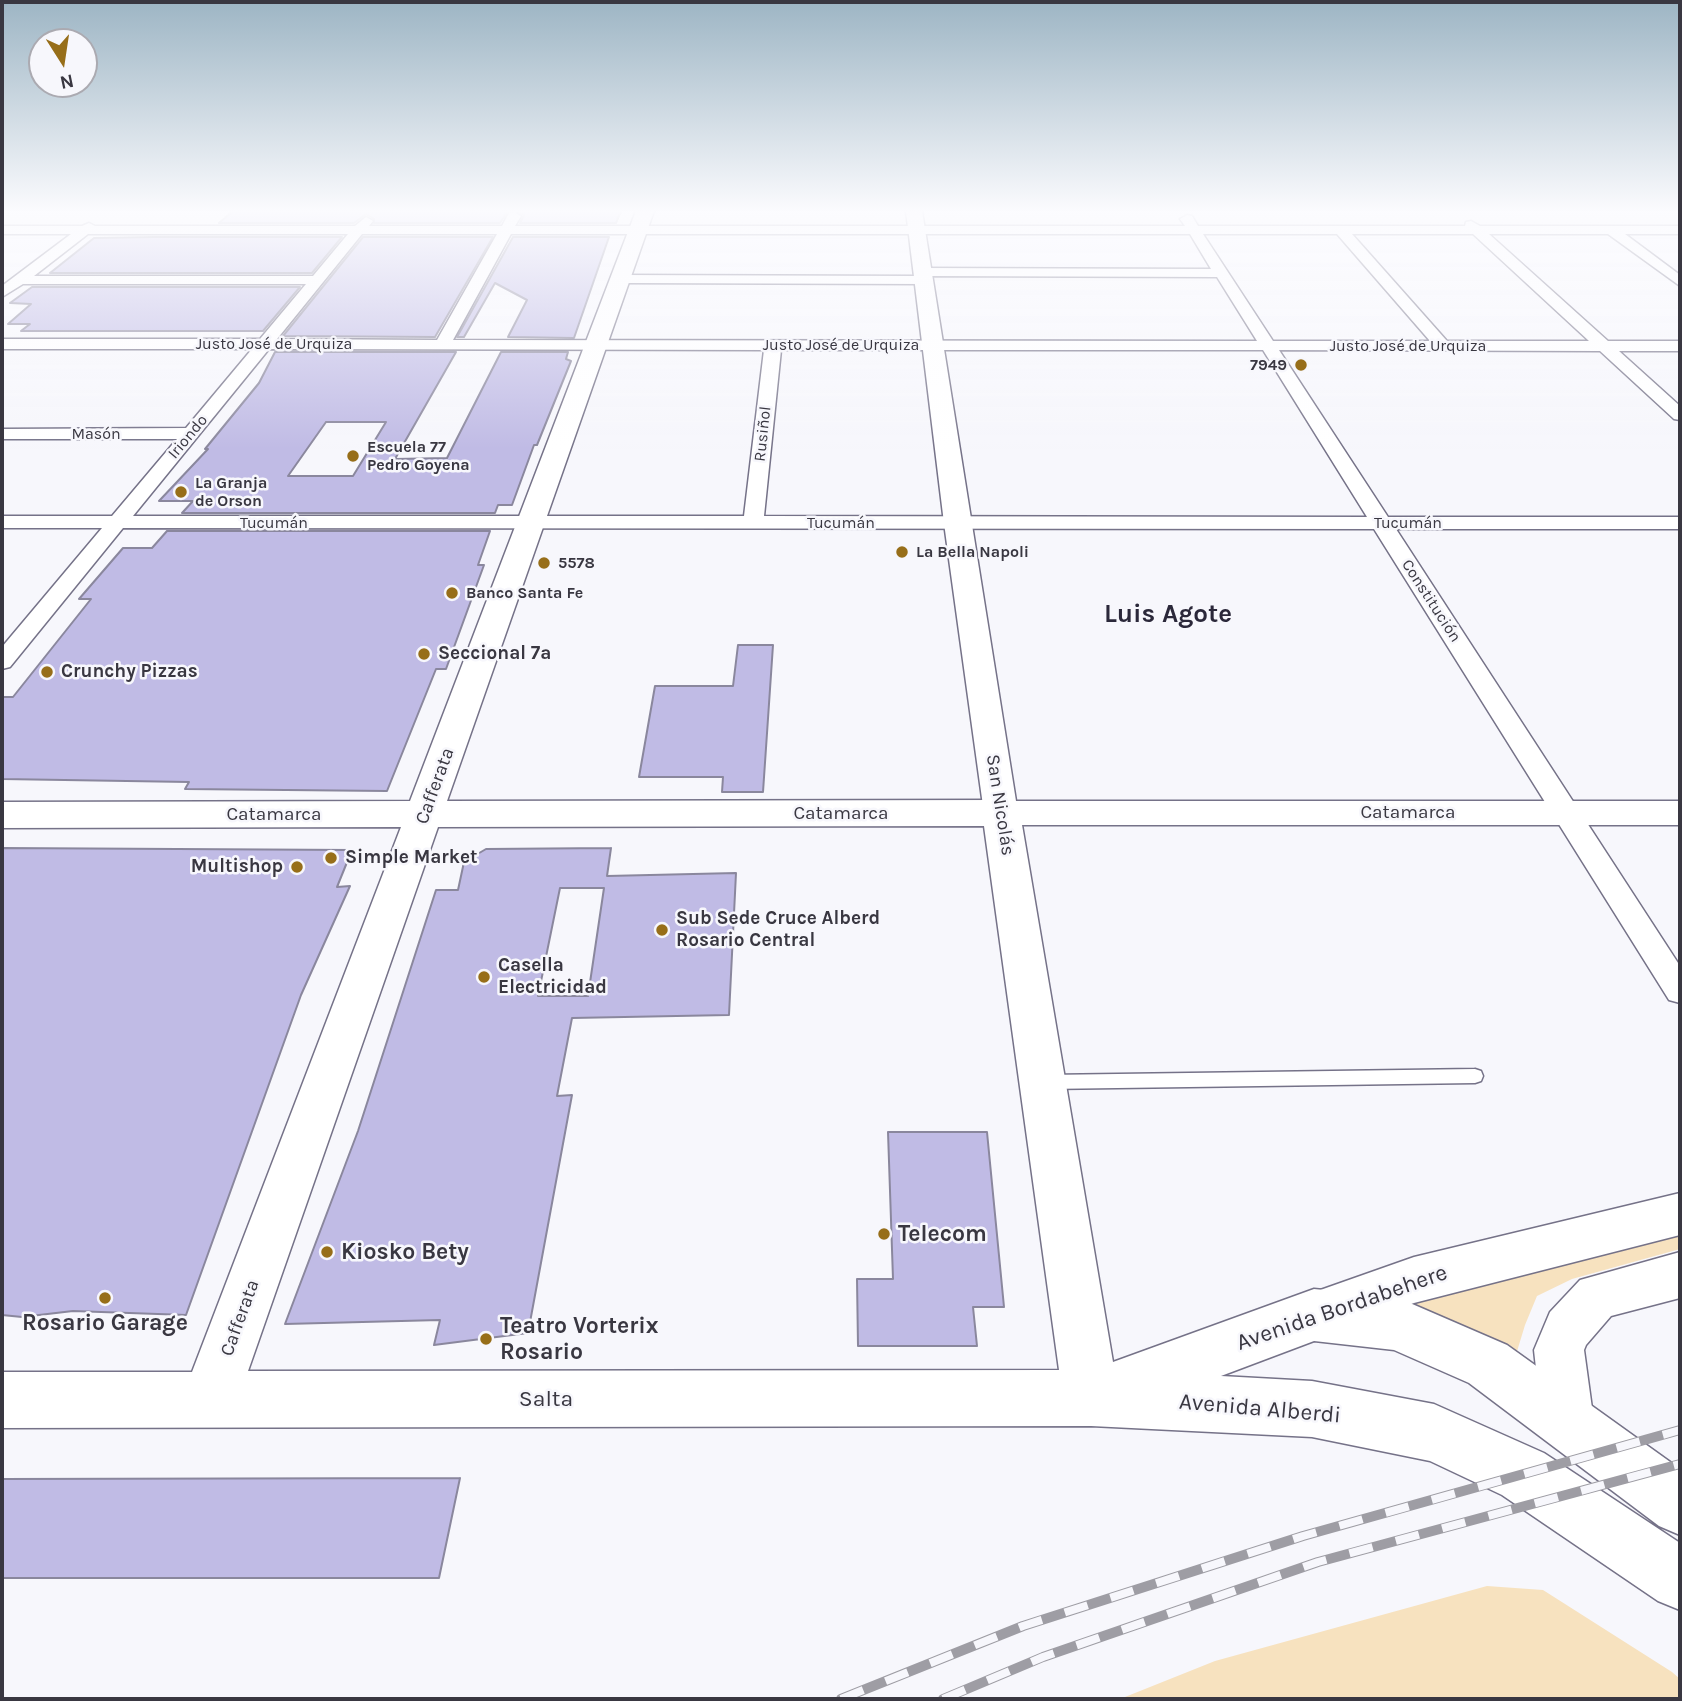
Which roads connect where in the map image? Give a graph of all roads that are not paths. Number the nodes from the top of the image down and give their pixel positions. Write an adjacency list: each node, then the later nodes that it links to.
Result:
1 (309, 290): 9 (street, Iriondo)
2 (472, 290): 10 (street)
3 (617, 290): 11 (main road, Cafferata)
4 (926, 290): 13 (street, San Nicolás)
5 (1233, 290): 14 (street, Constitución)
6 (1394, 290): 15 (street)
7 (1543, 290): 16 (street)
8 (2, 344): 9 (street, Justo José de Urquiza)
9 (264, 344): 10 (street, Justo José de Urquiza); 19 (street, Iriondo)
10 (442, 345): 11 (street, Justo José de Urquiza)
11 (597, 345): 12 (street, Justo José de Urquiza); 23 (main road, Cafferata)
12 (773, 345): 13 (street, Justo José de Urquiza); 24 (street, Rusiñol)
13 (934, 345): 14 (street, Justo José de Urquiza); 25 (street, San Nicolás)
14 (1268, 345): 15 (street, Justo José de Urquiza); 26 (street, Constitución)
15 (1443, 346): 16 (street, Justo José de Urquiza)
16 (1604, 346): 17 (street, Justo José de Urquiza); 18 (street)
17 (1680, 346)
18 (1680, 415)
19 (191, 433): 20 (street, Masón); 22 (street, Iriondo)
20 (2, 434)
21 (2, 522): 22 (street, Tucumán)
22 (117, 522): 23 (street, Tucumán); 28 (street, Iriondo)
23 (531, 523): 24 (street, Tucumán); 33 (main road, Cafferata)
24 (753, 523): 25 (street, Tucumán)
25 (957, 523): 26 (street, Tucumán); 29 (street, San Nicolás)
26 (1380, 523): 27 (street, Tucumán); 30 (street, Constitución)
27 (1680, 523)
28 (2, 662)
29 (1001, 813): 30 (street, Catamarca); 33 (main road, Catamarca); 36 (main road, San Nicolás)
30 (1569, 813): 31 (street, Catamarca); 34 (street, Constitución)
31 (1680, 813)
32 (2, 815): 33 (main road, Catamarca)
33 (425, 815): 41 (main road, Cafferata)
34 (1680, 991)
35 (1475, 1076): 36 (lane)
36 (1042, 1083): 40 (main road, San Nicolás)
37 (1680, 1214): 39 (street, Avenida Bordabehere)
38 (1680, 1275): 43 (street)
39 (1314, 1315): 40 (main road, Avenida Bordabehere); 43 (main road)
40 (1091, 1398): 41 (main road, Salta); 45 (main road, Avenida Alberdi)
41 (210, 1399): 42 (main road, Salta)
42 (2, 1400)
43 (1568, 1423): 44 (main road)
44 (1680, 1505)
45 (1680, 1579)

